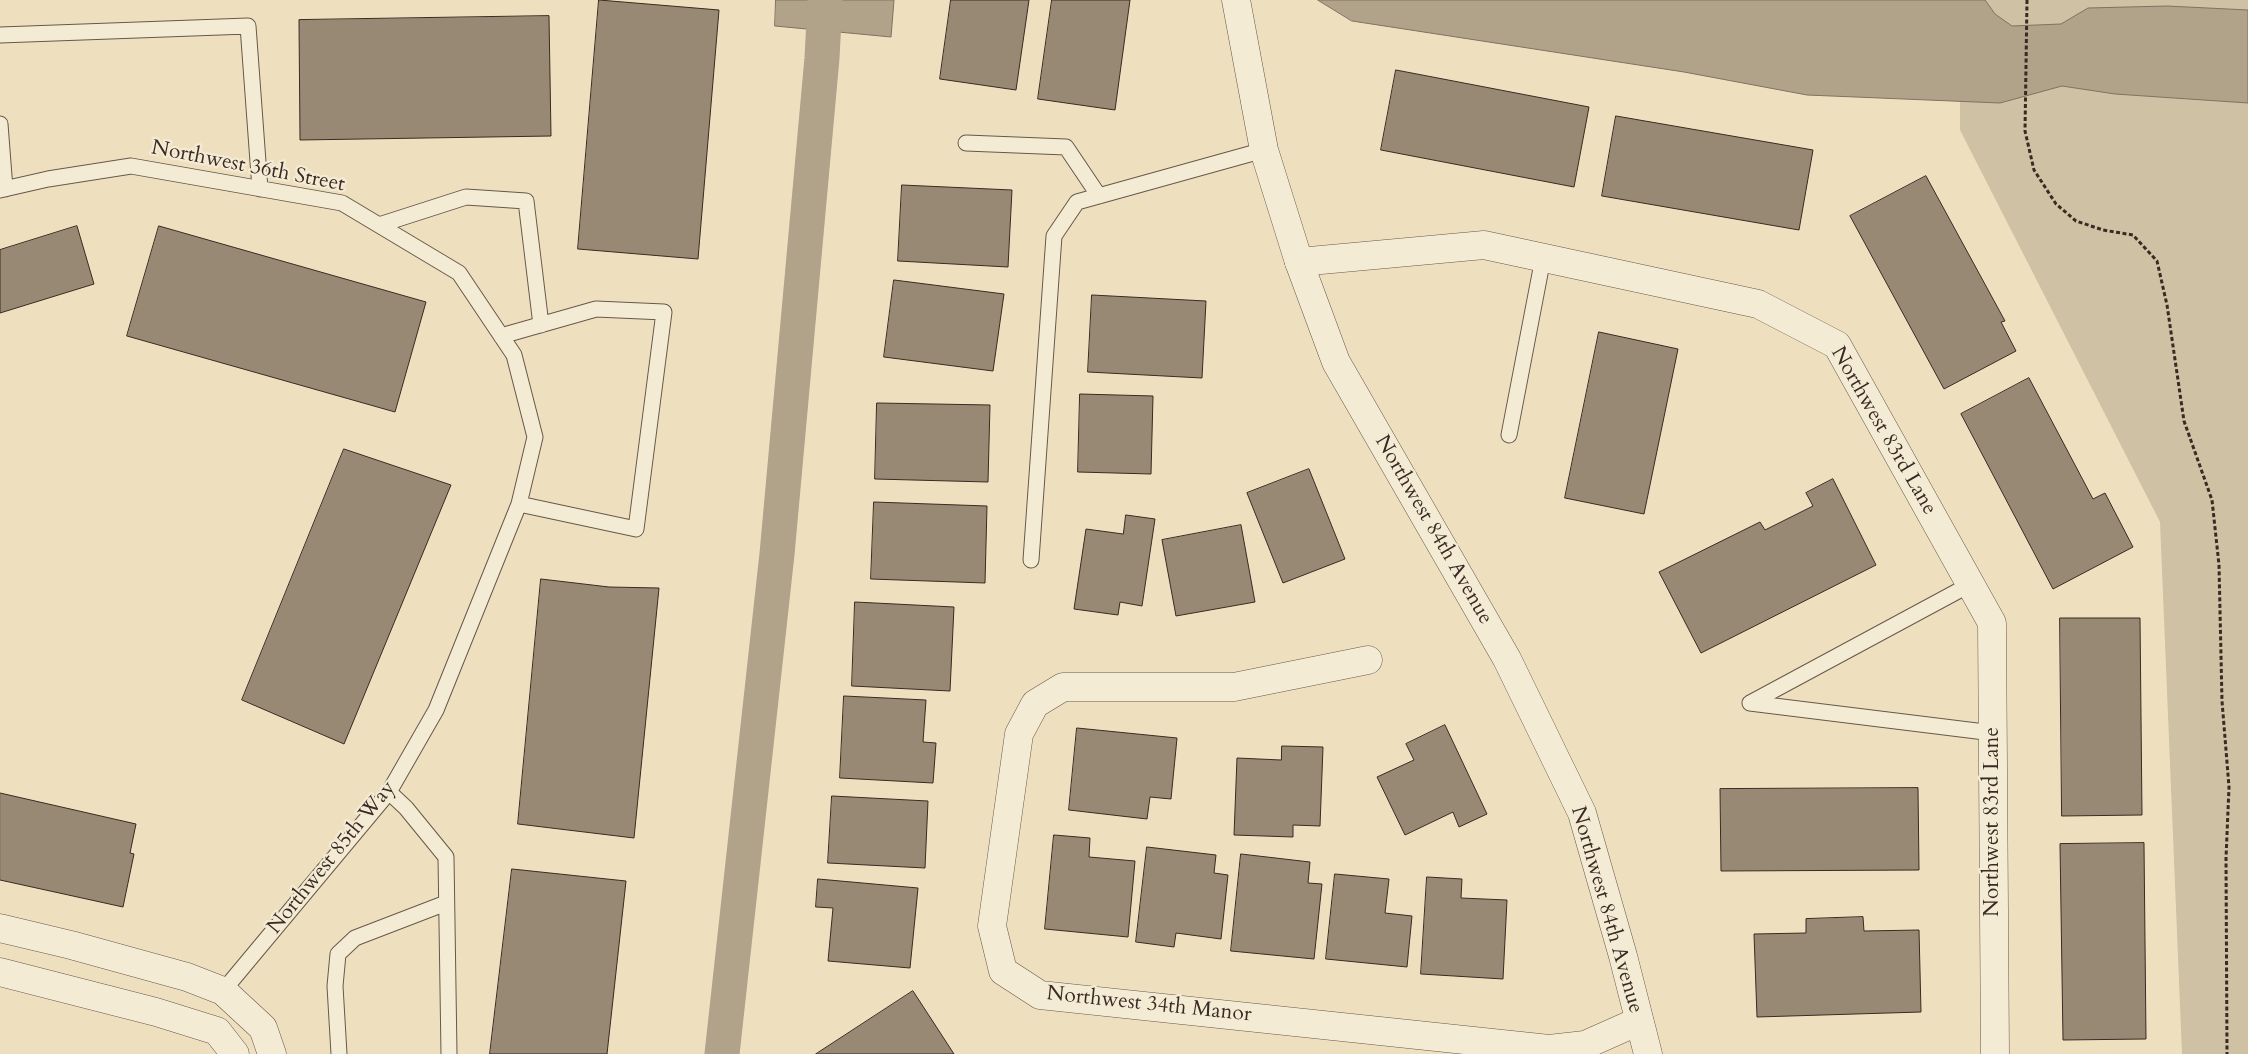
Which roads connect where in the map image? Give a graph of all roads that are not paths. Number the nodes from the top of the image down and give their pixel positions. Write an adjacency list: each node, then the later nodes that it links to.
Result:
1 (1236, 0): 5 (street, Northwest 84th Avenue)
2 (0, 35): 7 (lane)
3 (0, 124): 6 (lane)
4 (966, 143): 8 (lane)
5 (1264, 150): 8 (lane); 11 (street, Northwest 84th Avenue)
6 (3, 189): 7 (lane, Northwest 36th Street)
7 (260, 189): 9 (lane, Northwest 36th Street)
8 (1099, 196): 16 (lane)
9 (379, 225): 12 (lane); 13 (lane, Northwest 36th Street)
10 (1543, 258): 11 (street, Northwest 83rd Lane); 14 (lane); 17 (street, Northwest 83rd Lane)
11 (1299, 262): 26 (street, Northwest 84th Avenue)
12 (540, 325): 13 (lane); 15 (lane)
13 (501, 336): 15 (lane, Northwest 36th Street)
14 (1509, 434)
15 (519, 504): 20 (lane, Northwest 85th Way)
16 (1031, 560)
17 (1971, 584): 19 (street, Northwest 83rd Lane); 19 (lane)
18 (1368, 660): 26 (street, Northwest 34th Manor)
19 (1993, 733): 32 (street, Northwest 83rd Lane)
20 (389, 792): 21 (lane); 24 (lane, Northwest 85th Way)
21 (446, 903): 29 (lane); 30 (lane)
22 (0, 928): 24 (street)
23 (0, 972): 25 (street)
24 (223, 991): 25 (street); 28 (street)
25 (156, 1012): 27 (street)
26 (1639, 1021): 31 (street, Northwest 84th Avenue)
27 (235, 1054)
28 (272, 1054)
29 (339, 1054)
30 (449, 1054)
31 (1648, 1054)
32 (1995, 1054)

